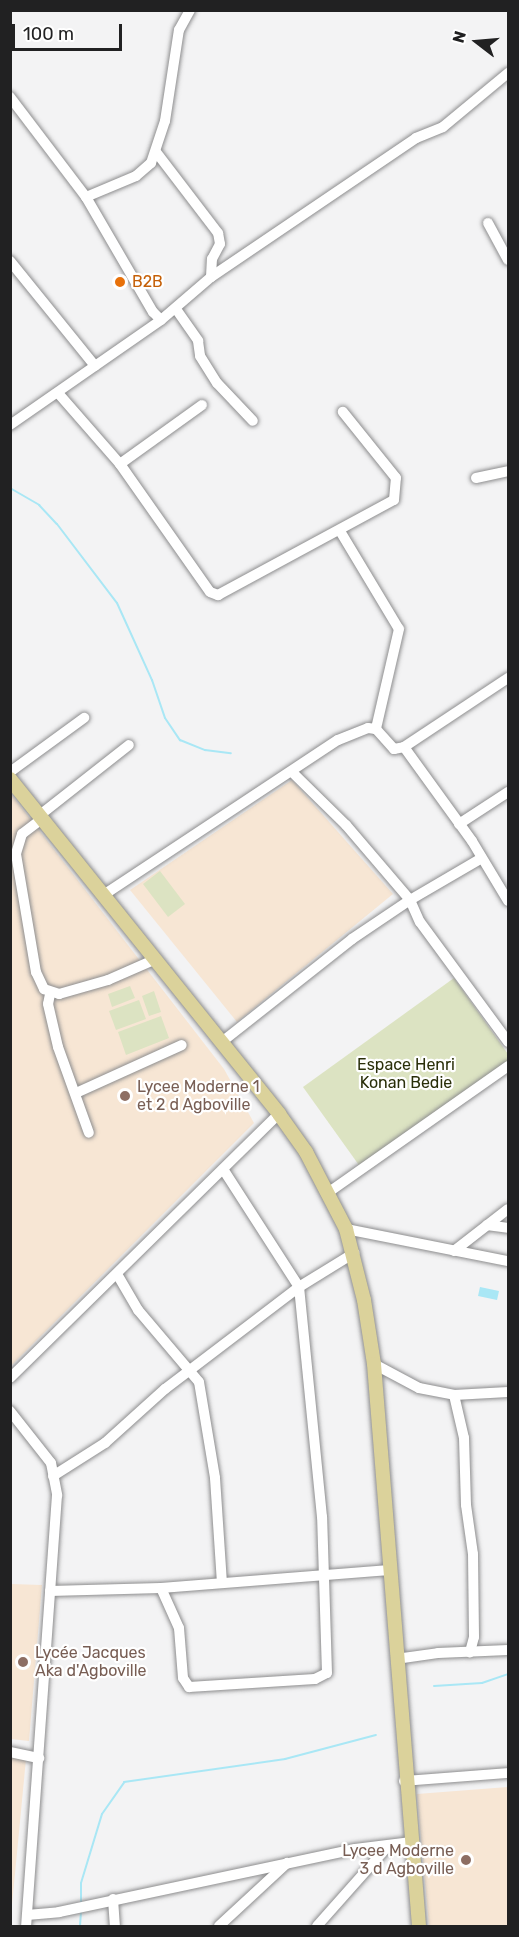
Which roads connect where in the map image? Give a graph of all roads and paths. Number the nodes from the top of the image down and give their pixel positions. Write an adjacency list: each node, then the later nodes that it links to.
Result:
1 (190, 10): 4 (street)
2 (508, 73): 9 (street)
3 (10, 97): 5 (street)
4 (156, 152): 5 (street); 9 (street)
5 (86, 197): 11 (street)
6 (488, 223): 7 (street)
7 (508, 260)
8 (10, 261): 12 (street)
9 (211, 277): 10 (street)
10 (176, 309): 11 (street); 16 (street)
11 (162, 320): 12 (street)
12 (94, 366): 13 (street)
13 (58, 393): 17 (street); 18 (street)
14 (202, 405): 18 (street)
15 (343, 412): 21 (street)
16 (254, 422)
17 (10, 425)
18 (120, 464): 21 (street)
19 (508, 471): 20 (street)
20 (476, 478)
21 (340, 531): 24 (street)
22 (508, 678): 26 (street)
23 (84, 718): 27 (street)
24 (376, 729): 26 (street); 28 (street)
25 (129, 745): 31 (street)
26 (404, 747): 32 (street)
27 (10, 772)
28 (292, 772): 35 (street); 36 (street)
29 (10, 779): 31 (main road)
30 (508, 792): 32 (street)
31 (41, 817): 33 (street); 35 (main road)
32 (459, 824): 34 (street)
33 (14, 841): 39 (street)
34 (482, 858): 36 (street); 37 (street)
35 (105, 894): 38 (main road)
36 (410, 900): 40 (street); 41 (street)
37 (508, 901)
38 (156, 959): 39 (street); 40 (main road)
39 (50, 994): 44 (street)
40 (223, 1041): 45 (main road)
41 (508, 1042)
42 (182, 1045): 44 (street)
43 (508, 1066): 48 (street)
44 (76, 1093): 46 (street)
45 (279, 1114): 47 (street); 48 (main road)
46 (89, 1133)
47 (222, 1169): 56 (street); 57 (street)
48 (329, 1192): 52 (main road)
49 (508, 1209): 50 (street)
50 (487, 1226): 51 (street); 53 (street)
51 (508, 1228)
52 (346, 1229): 53 (street); 54 (main road)
53 (454, 1251): 55 (street)
54 (354, 1253): 57 (street); 58 (main road)
55 (508, 1261)
56 (117, 1274): 59 (street); 60 (street)
57 (299, 1287): 59 (street); 66 (street)
58 (375, 1364): 62 (street); 65 (main road)
59 (190, 1371): 64 (street); 67 (street)
60 (10, 1378)
61 (508, 1392): 62 (street)
62 (453, 1395): 71 (street)
63 (10, 1412): 64 (street)
64 (53, 1476): 69 (street)
65 (389, 1570): 66 (street); 72 (main road)
66 (324, 1577): 67 (street); 68 (street)
67 (222, 1583): 68 (street)
68 (161, 1588): 69 (street)
69 (50, 1591): 74 (street)
70 (508, 1650): 71 (street)
71 (470, 1652): 72 (street)
72 (396, 1659): 76 (main road)
73 (10, 1752): 74 (street)
74 (39, 1758): 81 (street)
75 (508, 1773): 76 (street)
76 (404, 1781): 77 (main road)
77 (412, 1842): 78 (street); 85 (main road)
78 (388, 1846): 79 (street); 84 (street)
79 (286, 1863): 80 (street); 83 (street)
80 (113, 1899): 81 (street); 82 (street)
81 (27, 1921)
82 (115, 1926)
83 (219, 1926)
84 (317, 1926)
85 (419, 1926)

